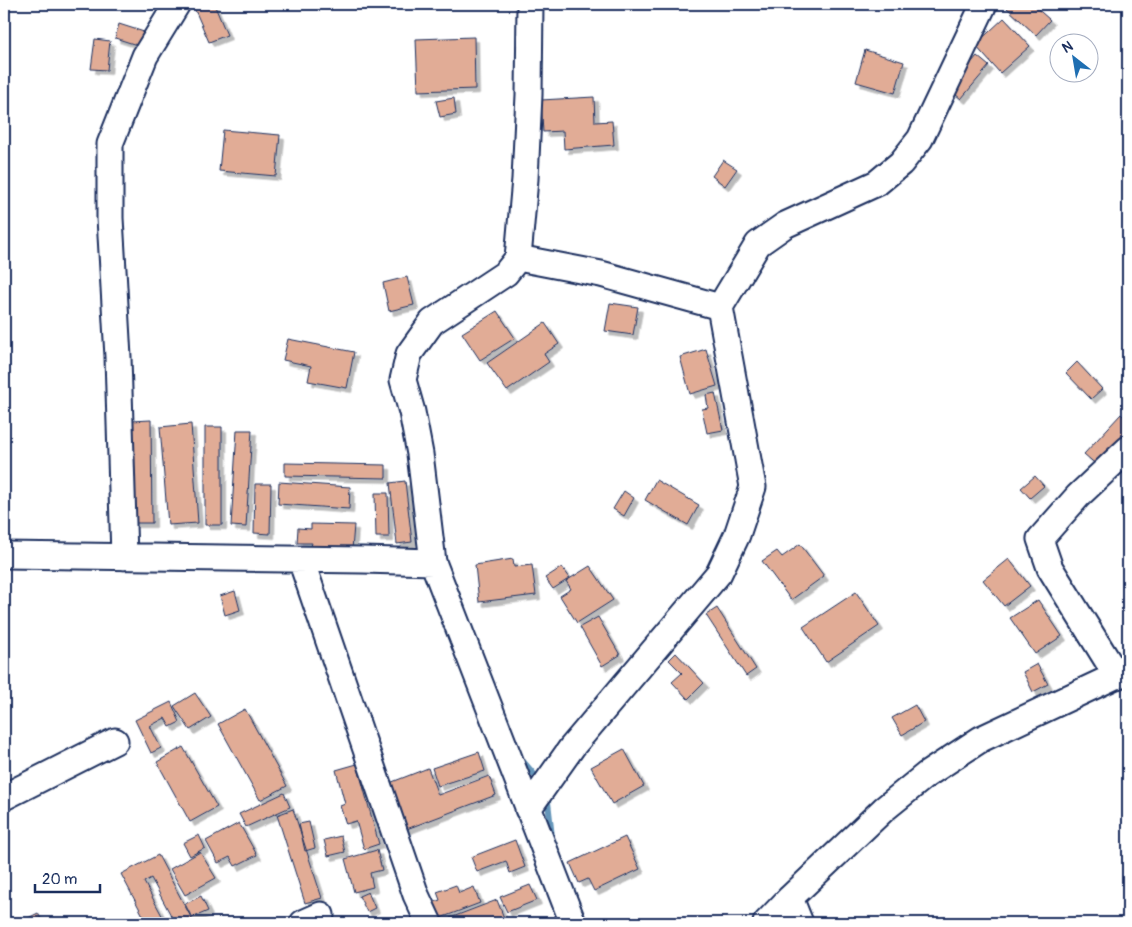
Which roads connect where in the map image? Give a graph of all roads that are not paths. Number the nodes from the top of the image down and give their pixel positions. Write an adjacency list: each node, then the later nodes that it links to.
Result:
1 (177, 4): 8 (street)
2 (530, 4): 4 (street)
3 (984, 4): 5 (street)
4 (518, 258): 5 (street); 10 (street)
5 (720, 307): 14 (street)
6 (1128, 449): 11 (street)
7 (4, 555): 8 (street)
8 (124, 556): 9 (street)
9 (301, 560): 10 (street); 16 (street)
10 (433, 562): 14 (street)
11 (1123, 673): 15 (street)
12 (116, 741): 13 (street)
13 (4, 797)
14 (528, 809): 17 (street)
15 (790, 898): 18 (street); 19 (street)
16 (429, 923)
17 (573, 923)
18 (766, 923)
19 (800, 923)

